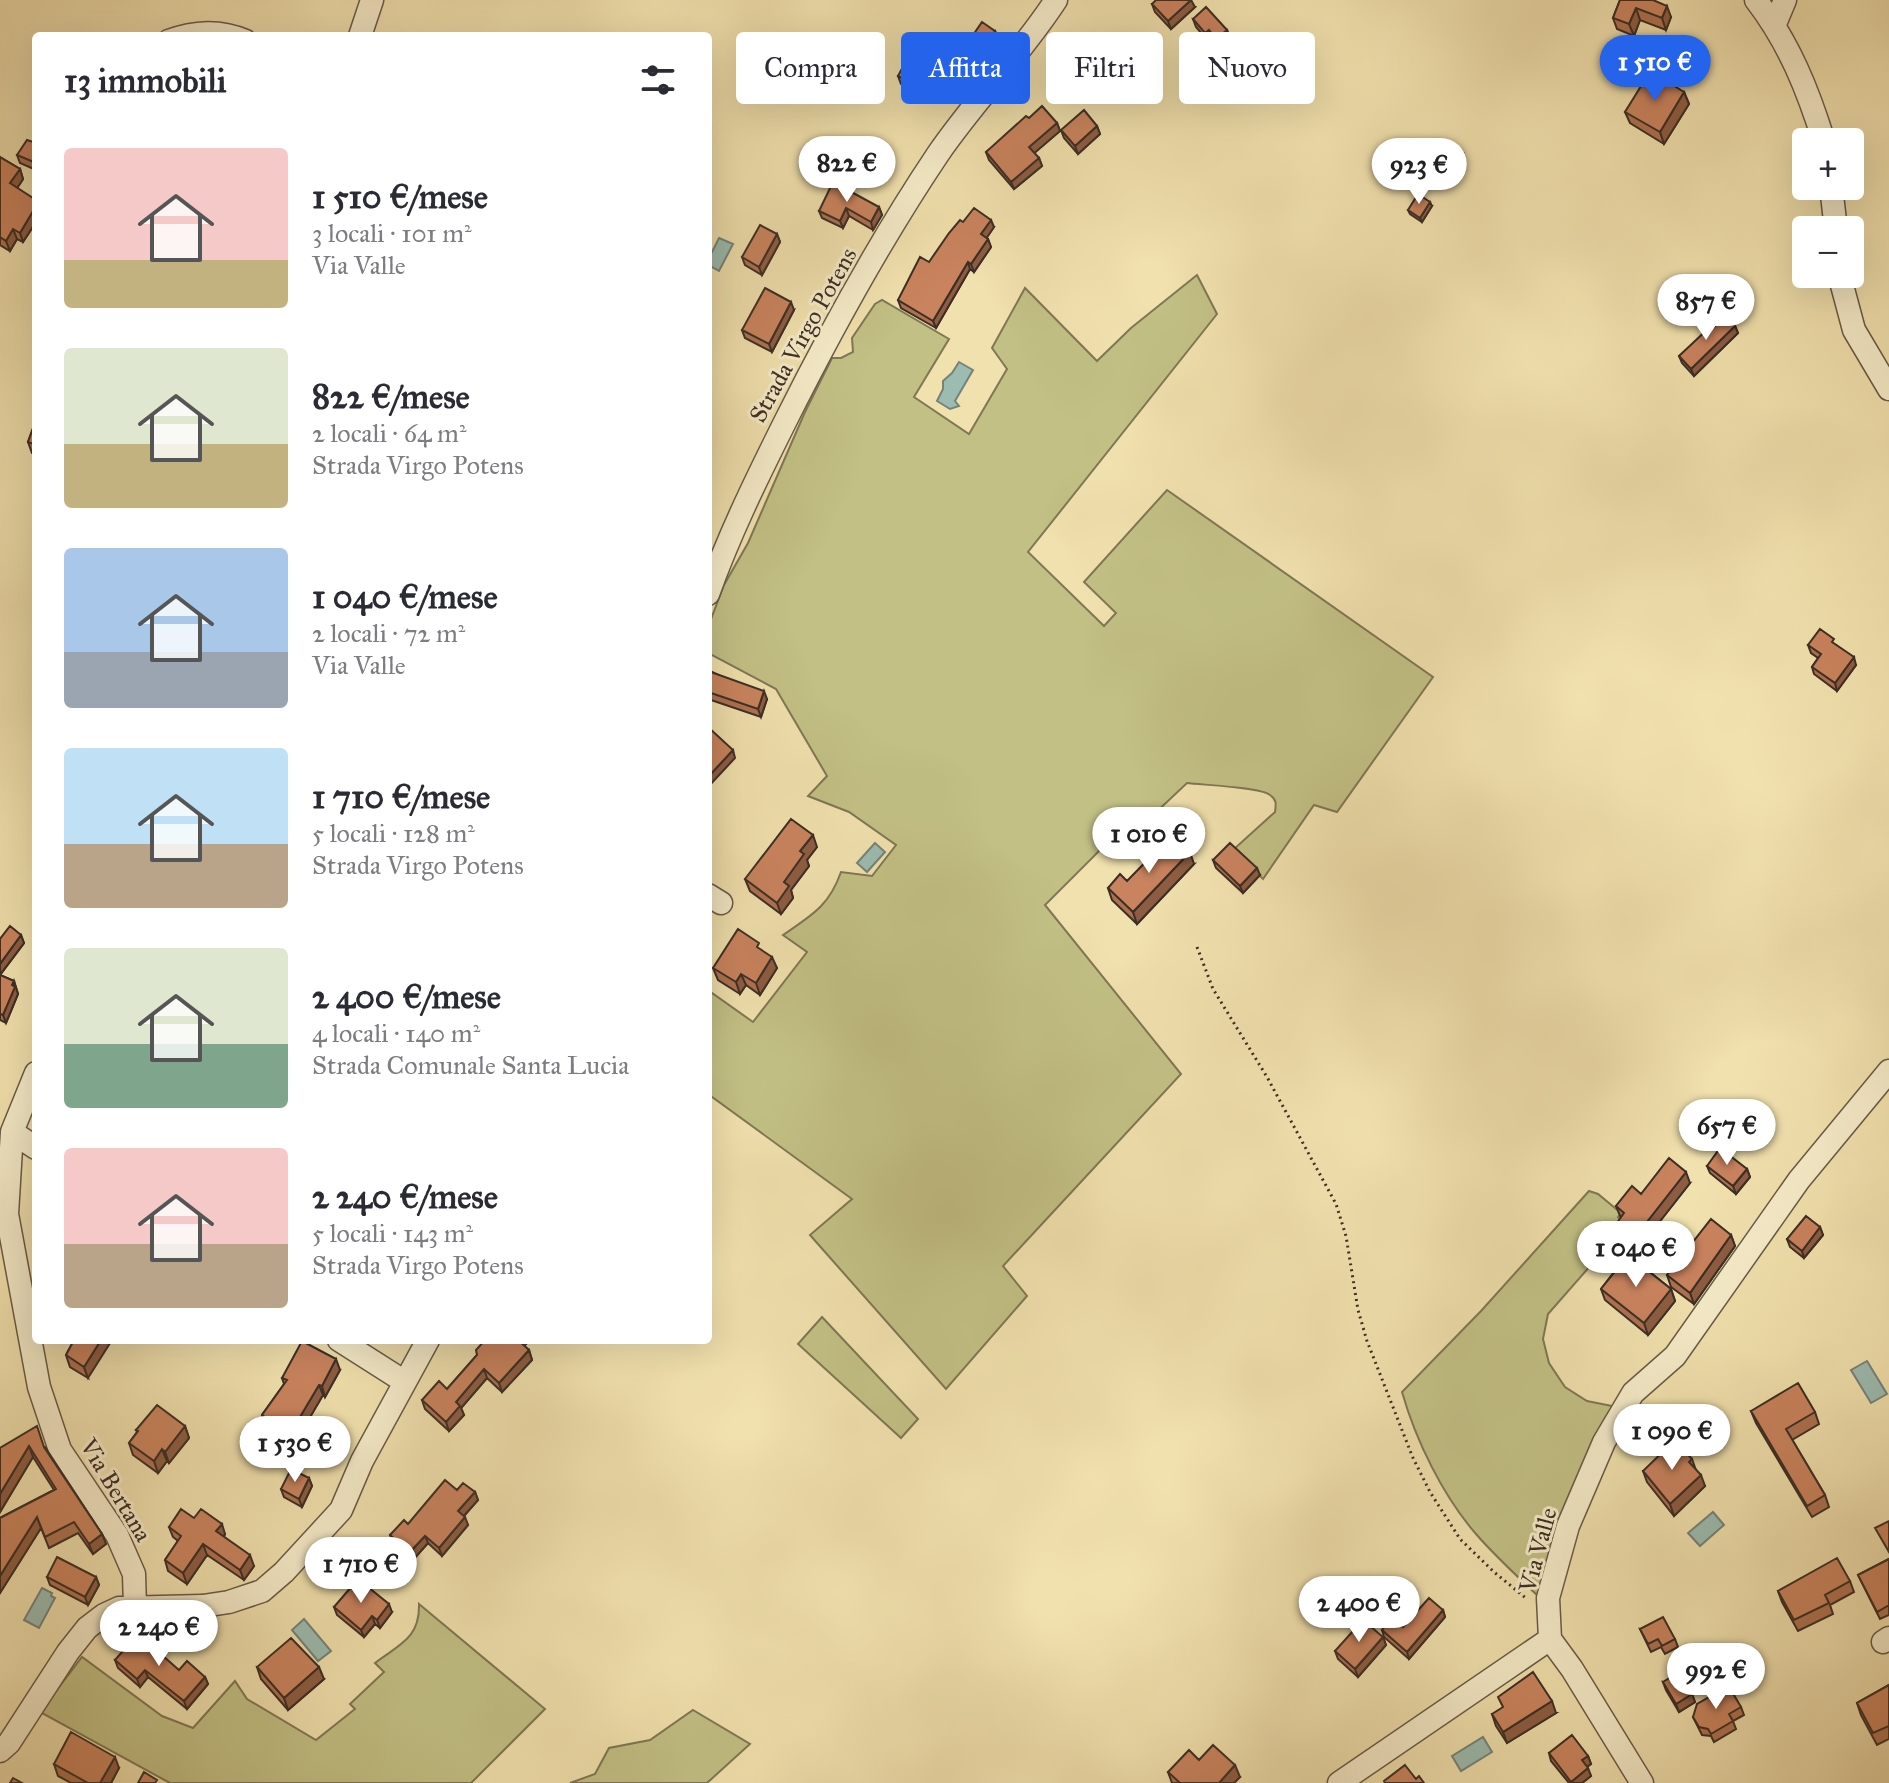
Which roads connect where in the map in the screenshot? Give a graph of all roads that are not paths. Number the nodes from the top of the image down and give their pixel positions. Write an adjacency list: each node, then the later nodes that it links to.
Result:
1 (372, 0): 8 (street)
2 (1056, 0): 12 (street, Strada Virgo Potens)
3 (1756, 0): 5 (street)
4 (1785, 0): 5 (street)
5 (1775, 24): 9 (street)
6 (184, 32): 7 (lane)
7 (234, 32)
8 (361, 32)
9 (1820, 128)
10 (1843, 288): 11 (street)
11 (1889, 389)
12 (712, 585)
13 (1889, 1071): 21 (street, Via Valle)
14 (32, 1083): 15 (street, Via Bertana)
15 (12, 1132): 16 (street); 20 (street, Via Bertana)
16 (32, 1145)
17 (345, 1344): 19 (street)
18 (426, 1344): 19 (street)
19 (405, 1382): 20 (street)
20 (135, 1607): 22 (street)
21 (1550, 1639): 23 (street); 24 (street)
22 (0, 1751)
23 (1339, 1783)
24 (1642, 1783)

